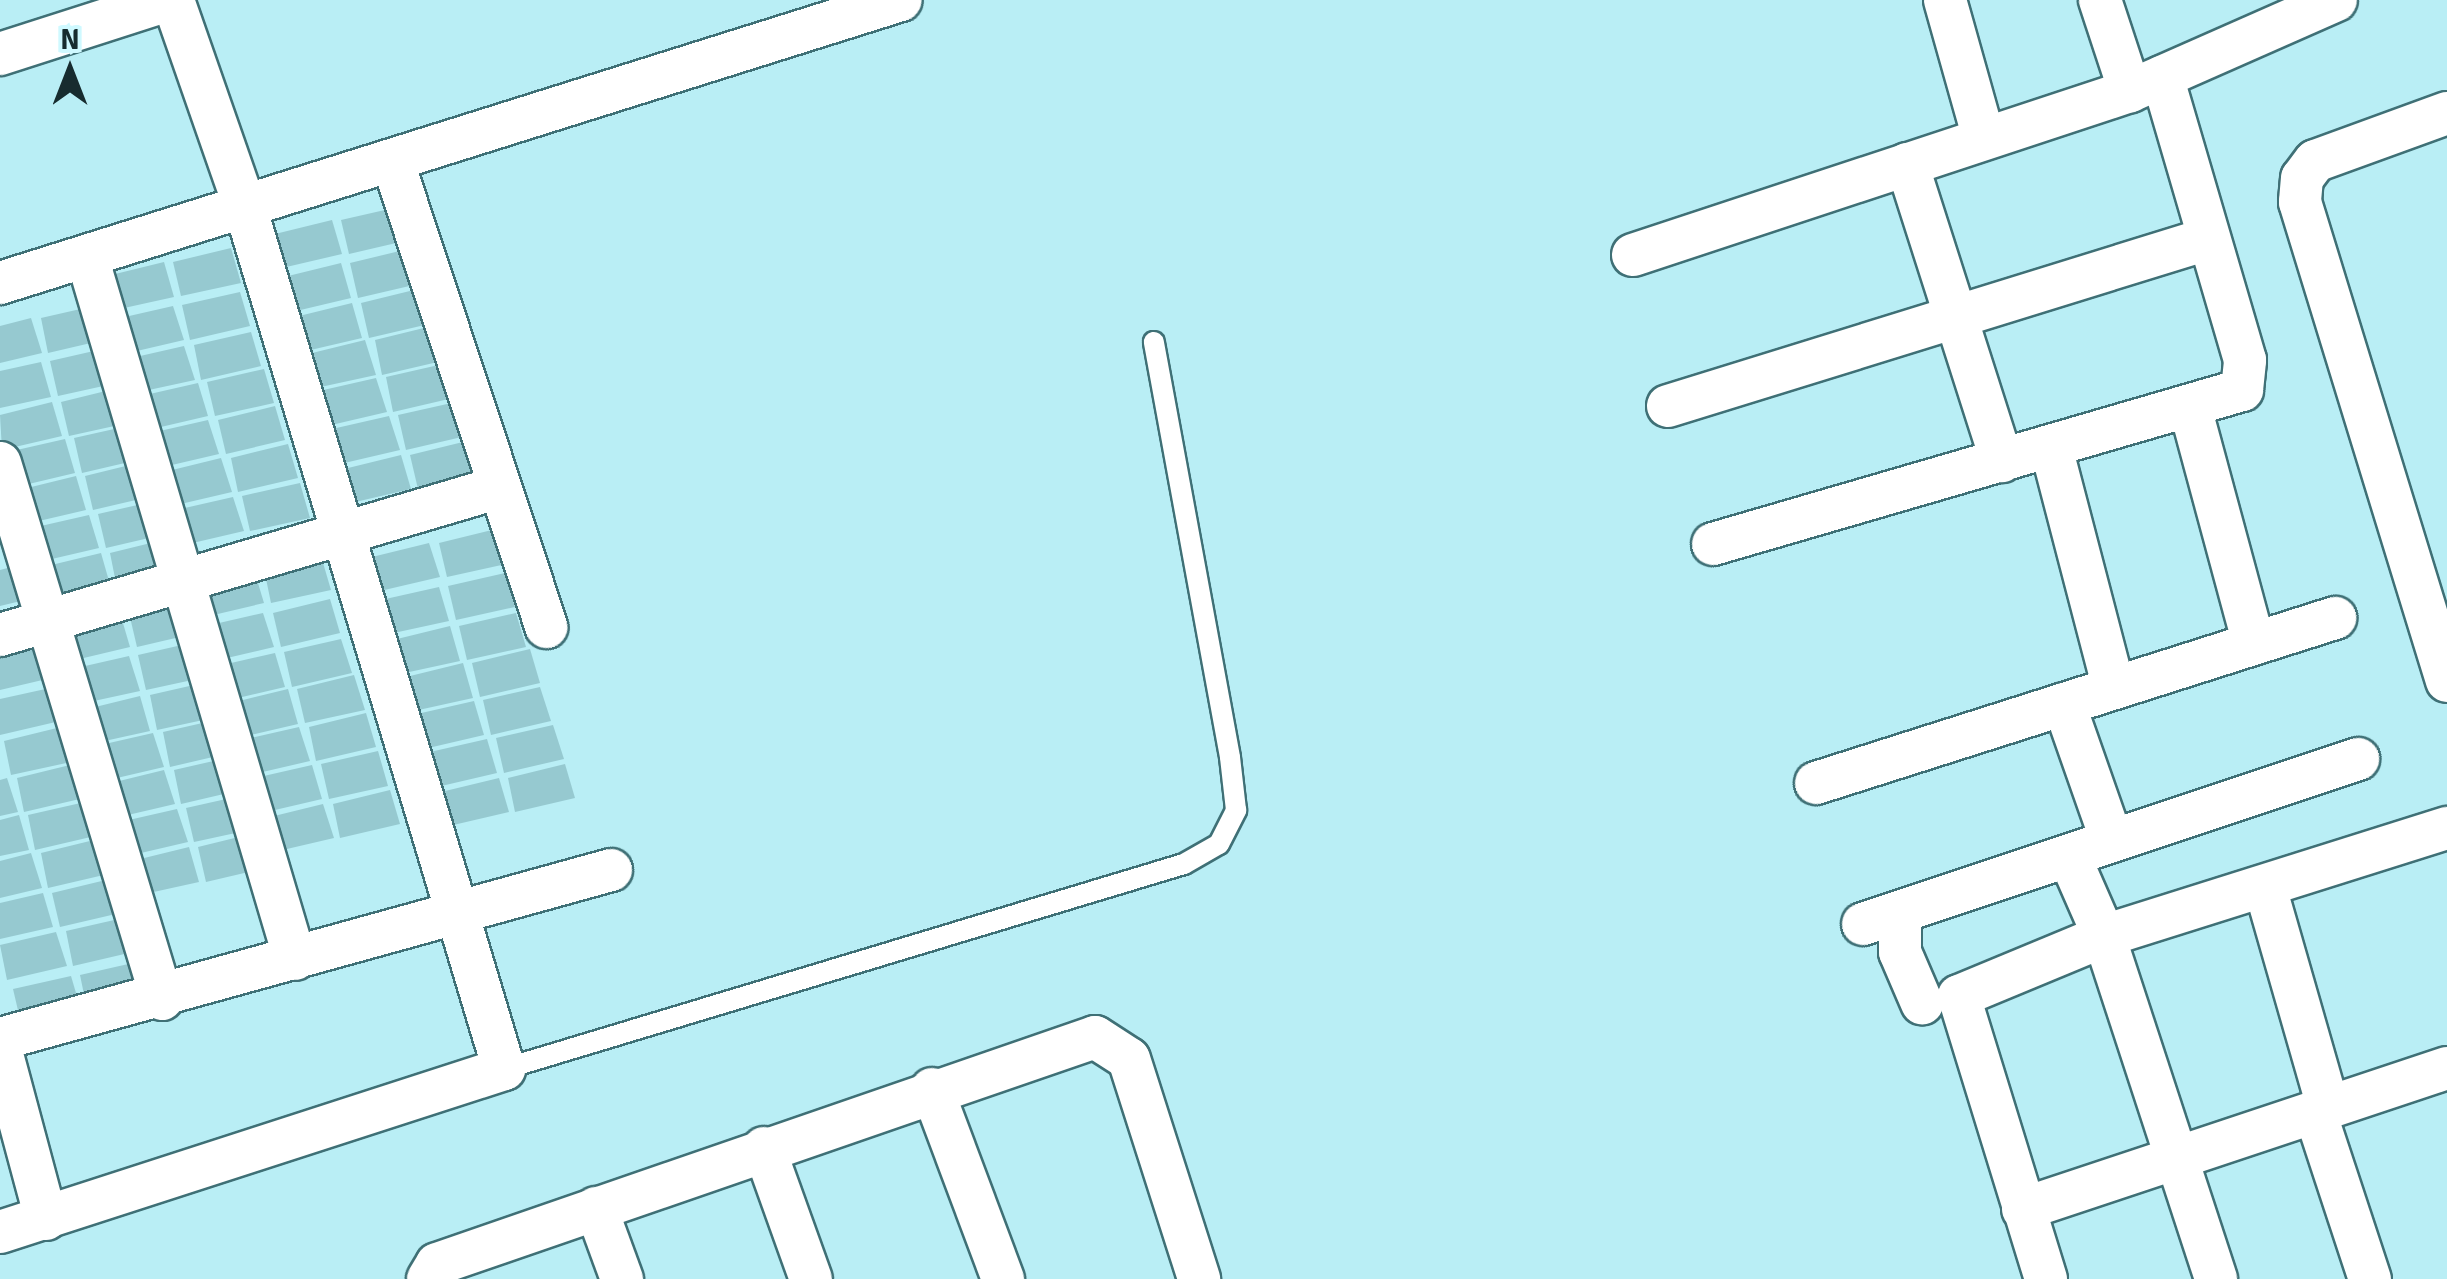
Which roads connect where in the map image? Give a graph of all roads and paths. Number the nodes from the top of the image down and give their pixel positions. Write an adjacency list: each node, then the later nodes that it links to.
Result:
1 (171, 0): 6 (street); 12 (street)
2 (901, 0): 10 (street)
3 (1944, 0): 9 (street)
4 (2100, 0): 7 (street)
5 (2336, 0): 7 (street)
6 (0, 54)
7 (2146, 84): 9 (street); 13 (street)
8 (2443, 127): 32 (street)
9 (1984, 139): 11 (street)
10 (392, 160): 12 (street); 24 (street)
11 (1908, 164): 14 (street); 17 (street)
12 (245, 206): 15 (street); 25 (street)
13 (2207, 238): 17 (street); 20 (street)
14 (1633, 255)
15 (88, 257): 16 (street); 27 (street)
16 (0, 283)
17 (1956, 316): 19 (street); 22 (street)
18 (1154, 342): 51 (lane)
19 (1668, 406)
20 (2190, 407): 21 (street); 33 (street)
21 (2050, 447): 22 (street); 35 (street)
22 (2002, 461): 26 (street)
23 (0, 463): 29 (street)
24 (500, 487): 25 (street); 30 (street)
25 (341, 531): 27 (street); 44 (street)
26 (1713, 544)
27 (188, 578): 29 (street); 46 (street)
28 (2336, 618): 33 (street)
29 (52, 619): 31 (street); 47 (street)
30 (546, 627)
31 (0, 635)
32 (2440, 636): 34 (street)
33 (2254, 644): 35 (street)
34 (2447, 681)
35 (2114, 688): 36 (street)
36 (2064, 704): 38 (street); 40 (street)
37 (2358, 759): 40 (street)
38 (1816, 782)
39 (2447, 828): 43 (street)
40 (2112, 841): 41 (street)
41 (2068, 856): 45 (street); 48 (street)
42 (611, 870): 44 (street)
43 (2265, 887): 45 (street); 53 (street)
44 (456, 916): 46 (street); 51 (street)
45 (2104, 936): 55 (street); 57 (street)
46 (295, 959): 47 (street)
47 (162, 998): 49 (street)
48 (1922, 1003)
49 (0, 1043): 58 (street)
50 (2447, 1068): 53 (street)
51 (504, 1069): 58 (street)
52 (932, 1089): 54 (street); 63 (street); 64 (street)
53 (2322, 1110): 55 (street); 67 (street)
54 (764, 1148): 56 (street); 62 (street)
55 (2177, 1158): 57 (street); 66 (street)
56 (596, 1208): 60 (street); 61 (street)
57 (2023, 1208): 65 (street)
58 (46, 1220): 59 (street)
59 (0, 1232)
60 (428, 1279)
61 (622, 1279)
62 (810, 1279)
63 (1004, 1279)
64 (1200, 1279)
65 (2046, 1279)
66 (2216, 1279)
67 (2370, 1279)

